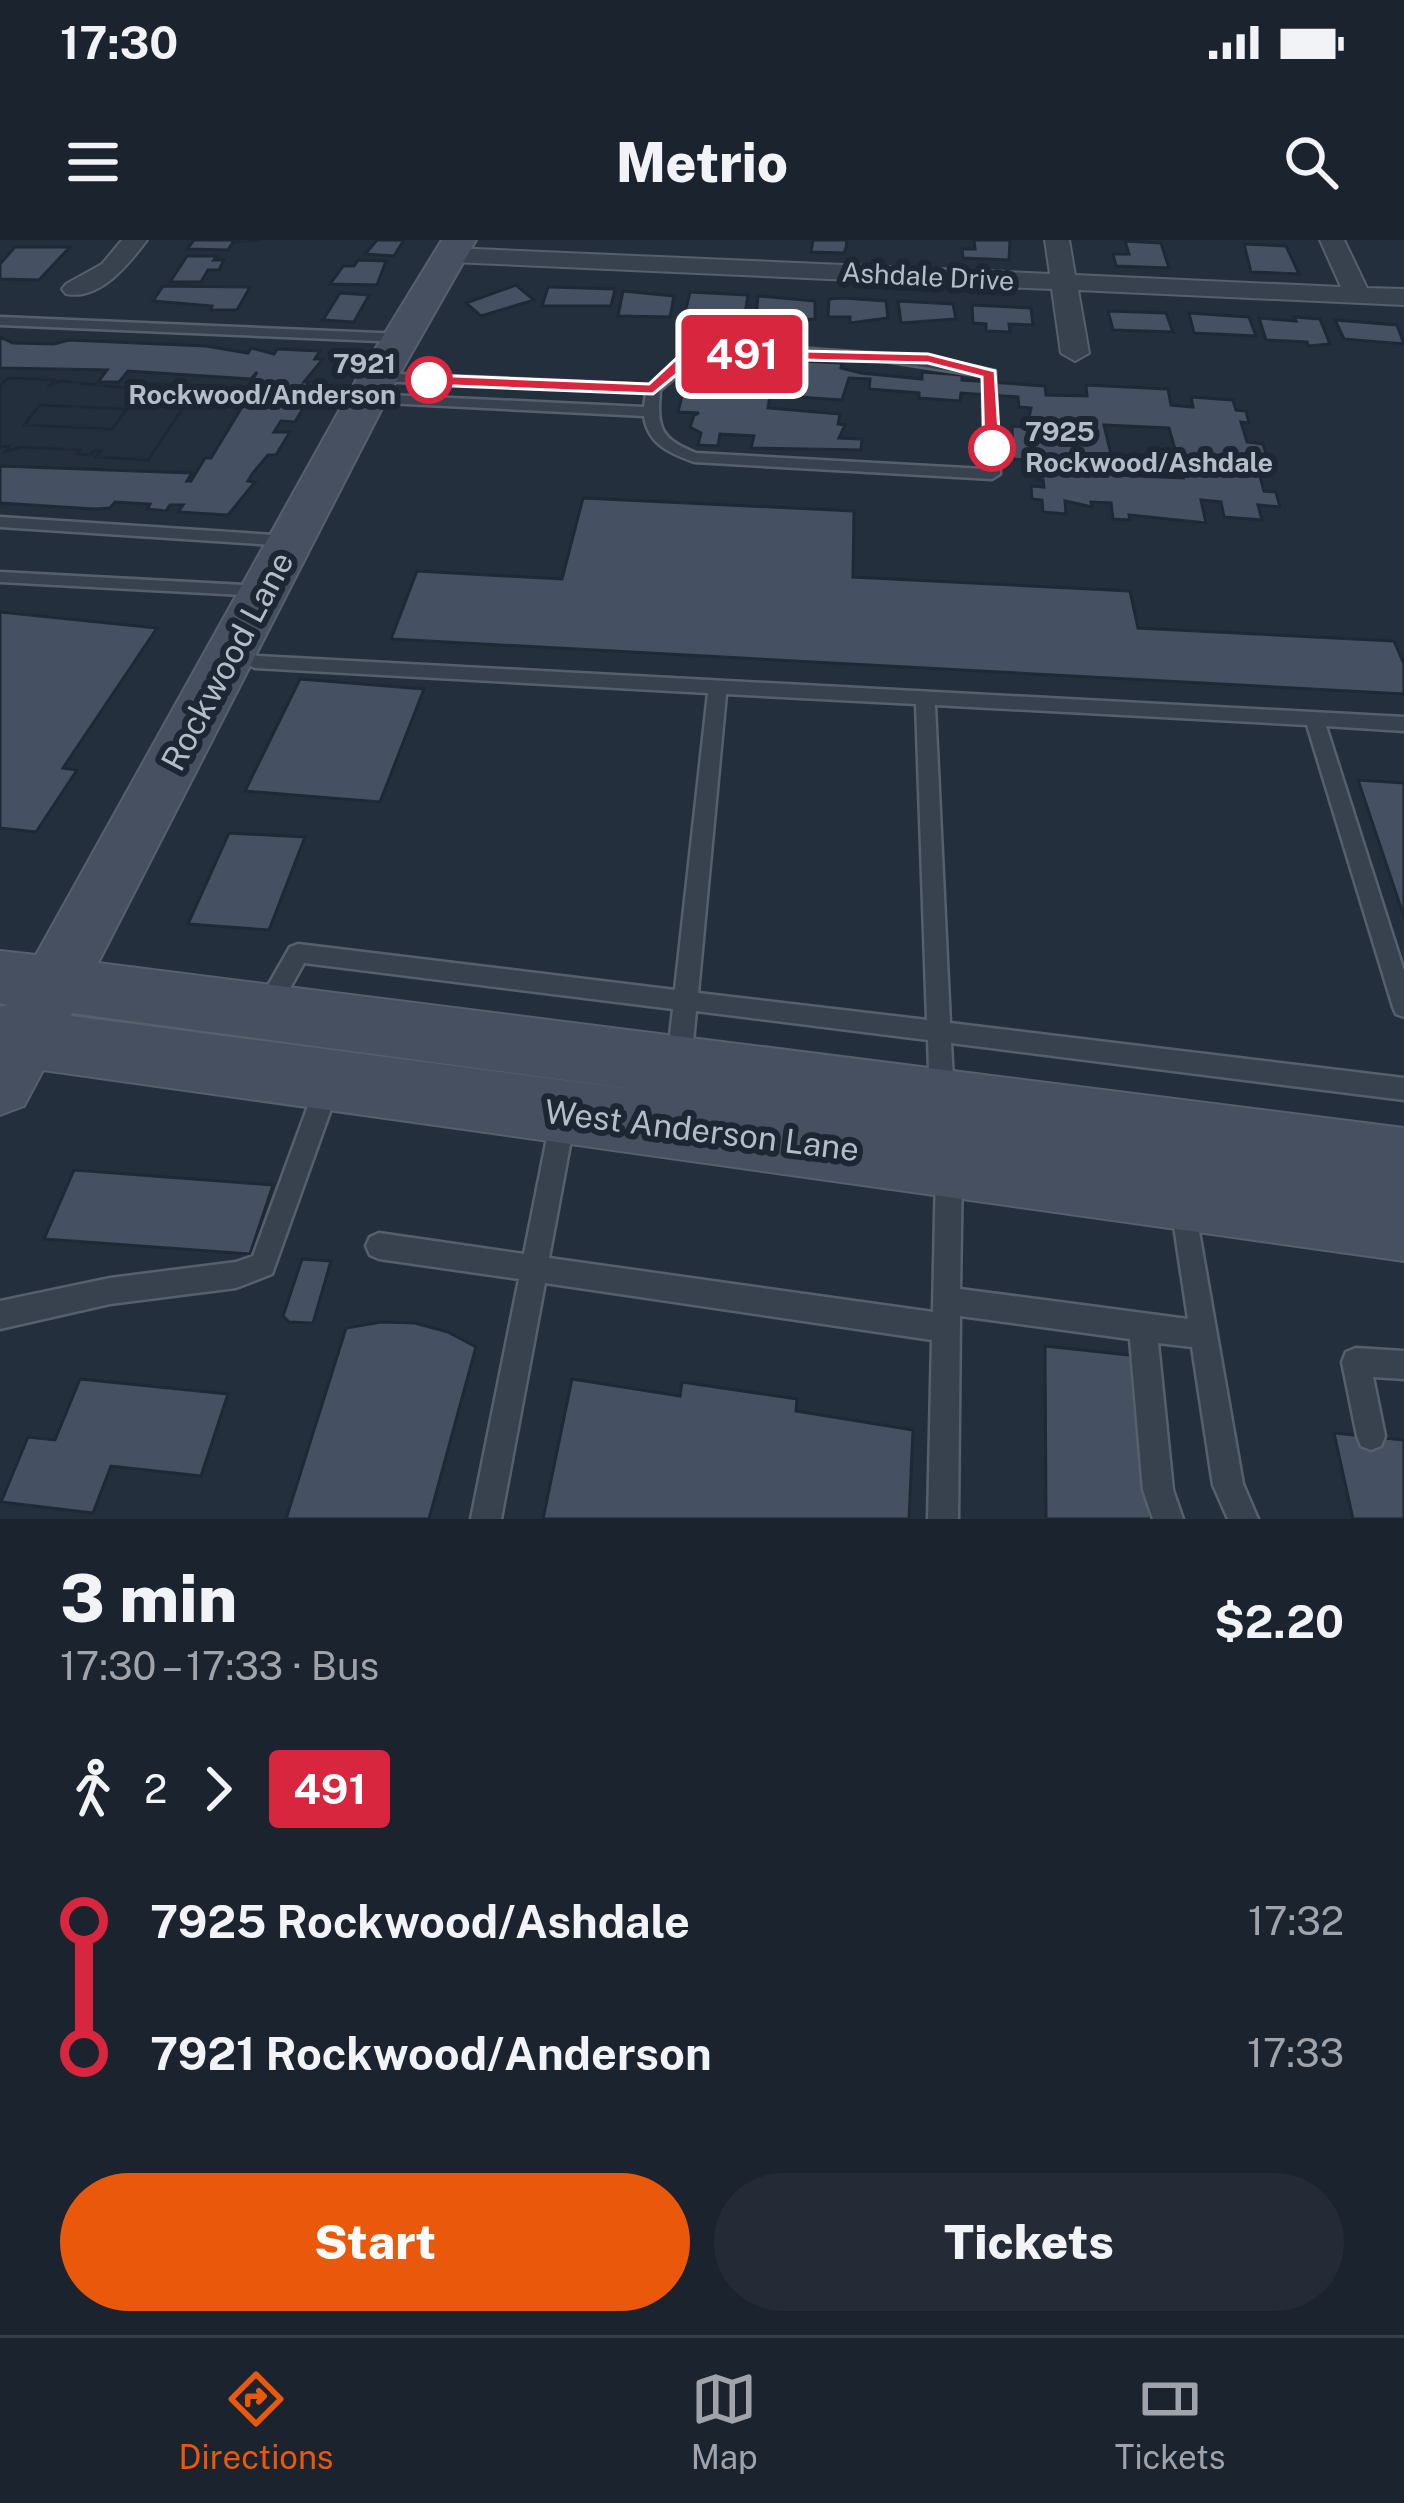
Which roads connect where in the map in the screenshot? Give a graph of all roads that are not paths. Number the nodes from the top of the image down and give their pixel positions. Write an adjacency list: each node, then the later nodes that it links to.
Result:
1 (135, 240): 8 (street)
2 (760, 240): 6 (street)
3 (1057, 240): 7 (street)
4 (1332, 240): 9 (street)
5 (456, 247): 6 (street, Ashdale Drive); 12 (main road, Rockwood Lane)
6 (755, 269): 7 (street, Ashdale Drive)
7 (1064, 283): 9 (street, Ashdale Drive); 13 (street)
8 (75, 289)
9 (1358, 295): 10 (street, Ashdale Drive)
10 (1404, 297)
11 (0, 321): 12 (lane)
12 (402, 338): 14 (main road, Rockwood Lane)
13 (1075, 353)
14 (373, 388): 15 (lane); 16 (lane); 18 (main road, Rockwood Lane)
15 (653, 389): 16 (lane); 16 (lane)
16 (651, 412)
17 (0, 522): 18 (lane)
18 (290, 541): 20 (main road, Rockwood Lane)
19 (0, 577): 20 (lane)
20 (263, 591): 21 (main road, Rockwood Lane)
21 (234, 653): 22 (lane); 27 (main road, Rockwood Lane)
22 (718, 687): 23 (lane); 28 (lane)
23 (925, 698): 24 (lane); 31 (lane)
24 (1314, 719): 25 (lane); 26 (lane)
25 (1404, 724)
26 (1404, 1007)
27 (16, 1023): 28 (main road, West Anderson Lane); 29 (main road, West Anderson Lane)
28 (684, 1033): 31 (main road, West Anderson Lane)
29 (329, 1080): 32 (main road, West Anderson Lane); 38 (lane)
30 (1404, 1088): 31 (lane)
31 (944, 1098): 32 (main road, West Anderson Lane); 33 (main road, West Anderson Lane); 34 (main road, West Anderson Lane); 39 (lane)
32 (564, 1112): 37 (lane)
33 (1404, 1161)
34 (1182, 1194): 35 (main road, West Anderson Lane); 41 (lane)
35 (1404, 1226)
36 (379, 1246): 37 (lane)
37 (534, 1269): 39 (lane); 44 (lane)
38 (0, 1315)
39 (946, 1315): 40 (lane); 45 (lane)
40 (1143, 1328): 41 (lane); 46 (lane)
41 (1205, 1335): 47 (lane)
42 (1404, 1365): 43 (lane)
43 (1371, 1436)
44 (486, 1519)
45 (943, 1519)
46 (1168, 1519)
47 (1243, 1519)

